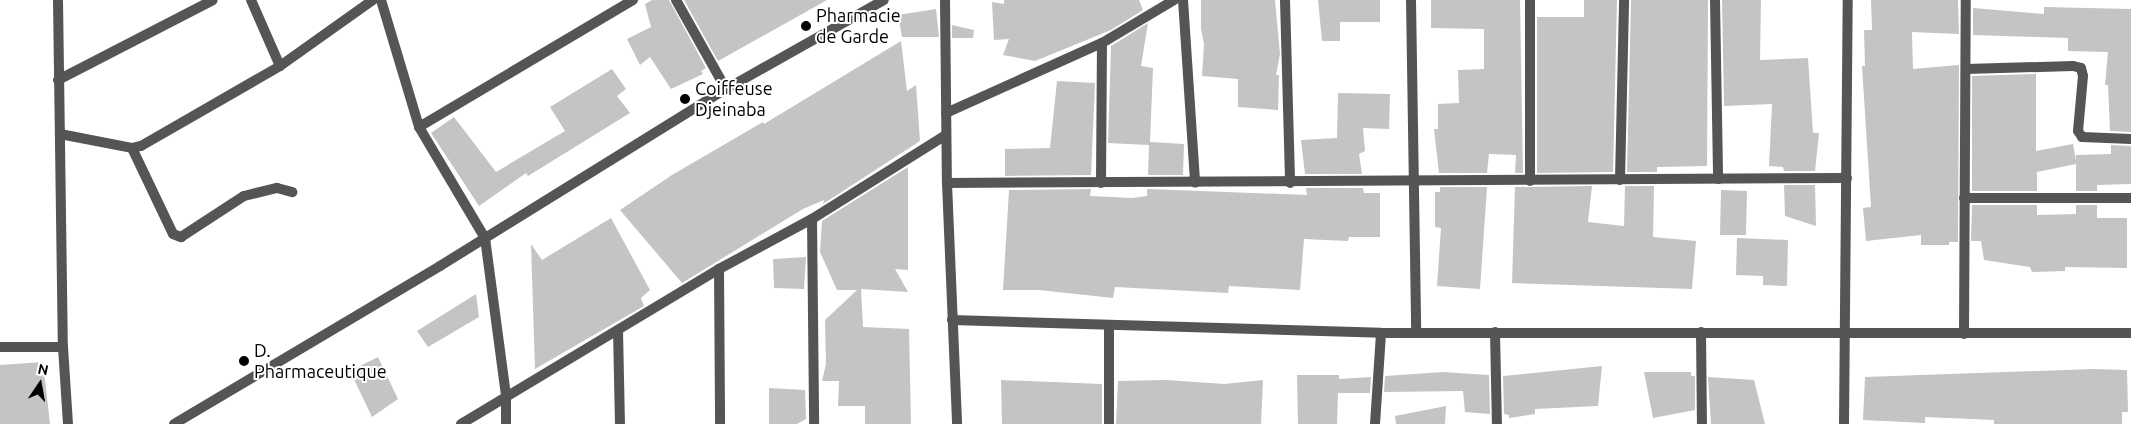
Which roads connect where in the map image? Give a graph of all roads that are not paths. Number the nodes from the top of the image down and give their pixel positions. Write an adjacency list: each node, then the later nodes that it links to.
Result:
1 (58, 0): 22 (street)
2 (212, 0): 22 (street)
3 (251, 0): 20 (street)
4 (373, 0): 20 (street)
5 (381, 0): 25 (street)
6 (633, 0): 25 (street)
7 (676, 0): 23 (street)
8 (945, 0): 24 (street)
9 (1174, 0): 19 (street)
10 (1183, 0): 37 (street)
11 (1285, 0): 38 (street)
12 (1411, 0): 34 (street)
13 (1530, 0): 33 (street)
14 (1624, 0): 32 (street)
15 (1715, 0): 31 (street)
16 (1848, 0): 30 (street)
17 (1966, 0): 21 (street)
18 (876, 2): 23 (street)
19 (1102, 43): 24 (street); 36 (street)
20 (280, 66): 29 (street)
21 (1966, 69): 28 (street); 40 (street)
22 (58, 80): 26 (street)
23 (726, 89): 43 (street)
24 (946, 113): 27 (street)
25 (419, 127): 43 (street)
26 (60, 134): 29 (street); 56 (street)
27 (946, 135): 35 (street); 42 (street)
28 (2131, 139)
29 (132, 148): 39 (street)
30 (1847, 178): 31 (street); 51 (street)
31 (1718, 179): 32 (street)
32 (1620, 180): 33 (street)
33 (1530, 181): 34 (street)
34 (1414, 182): 38 (street); 48 (street)
35 (947, 183): 36 (street); 45 (street)
36 (1102, 183): 37 (street)
37 (1195, 183): 38 (street)
38 (1290, 183)
39 (292, 192)
40 (1964, 198): 41 (street); 54 (street)
41 (2131, 198)
42 (812, 219): 44 (street); 64 (street)
43 (485, 238): 57 (street); 59 (street)
44 (719, 270): 47 (street); 63 (street)
45 (952, 320): 46 (street); 65 (street)
46 (1109, 326): 52 (street); 66 (street)
47 (618, 330): 57 (street); 62 (street)
48 (1416, 332): 49 (street); 52 (street)
49 (1495, 332): 50 (street); 68 (street)
50 (1701, 332): 51 (street); 69 (street)
51 (1846, 332): 54 (street); 70 (street)
52 (1381, 333): 67 (street)
53 (2131, 333): 54 (street)
54 (1964, 334)
55 (0, 347): 56 (street)
56 (63, 347): 58 (street)
57 (506, 396): 60 (street); 61 (street)
58 (68, 424)
59 (174, 424)
60 (461, 424)
61 (506, 424)
62 (620, 424)
63 (720, 424)
64 (814, 424)
65 (957, 424)
66 (1109, 424)
67 (1374, 424)
68 (1497, 424)
69 (1702, 424)
70 (1844, 424)

